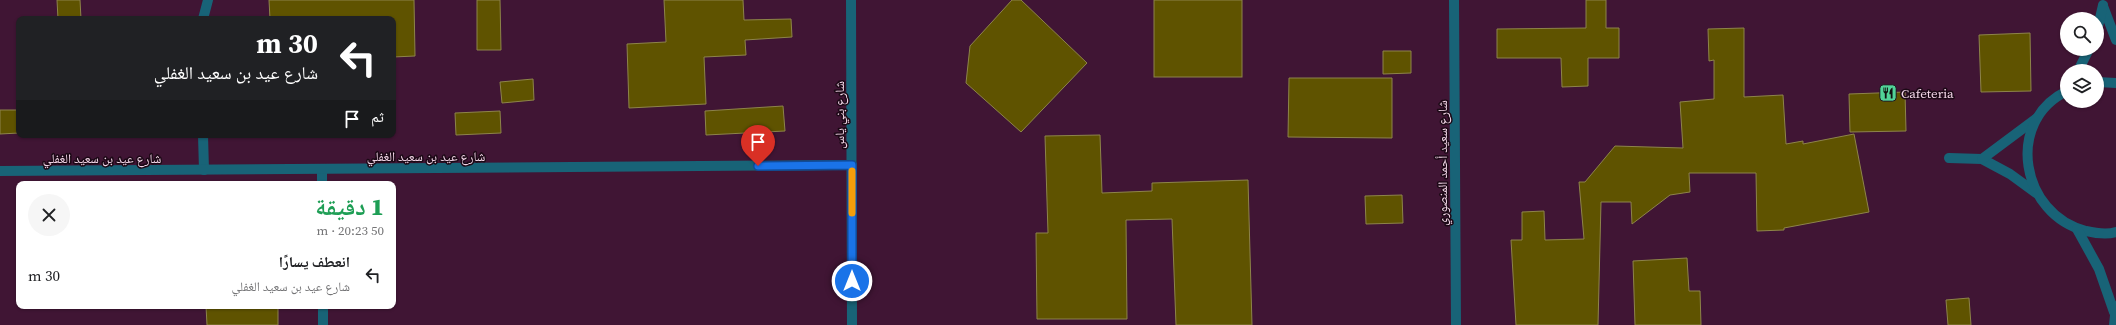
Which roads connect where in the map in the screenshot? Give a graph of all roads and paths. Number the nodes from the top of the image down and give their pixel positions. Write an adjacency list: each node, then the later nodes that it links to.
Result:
1 (208, 0): 5 (street)
2 (851, 0): 14 (street, شارع بني ياس)
3 (1454, 0): 26 (street, شارع سعيد أحمد المنصوري)
4 (2103, 3): 6 (street)
5 (203, 16)
6 (2116, 40)
7 (2104, 82): 8 (street)
8 (2116, 83)
9 (2060, 95): 10 (street)
10 (2037, 118): 13 (street); 19 (street)
11 (203, 138): 16 (street)
12 (1949, 158): 13 (street)
13 (1982, 159): 19 (street)
14 (852, 165): 15 (street, شارع عيد بن سعيد الغفلي); 25 (street, شارع بني ياس)
15 (322, 169): 16 (street, شارع عيد بن سعيد الغفلي); 18 (street)
16 (204, 170): 17 (street, شارع عيد بن سعيد الغفلي)
17 (0, 171)
18 (322, 181)
19 (2036, 193): 20 (street)
20 (2077, 229): 21 (street); 22 (street)
21 (2116, 232)
22 (2115, 308): 27 (street)
23 (323, 309): 24 (street)
24 (323, 325)
25 (852, 325)
26 (1456, 325)
27 (2114, 325)

